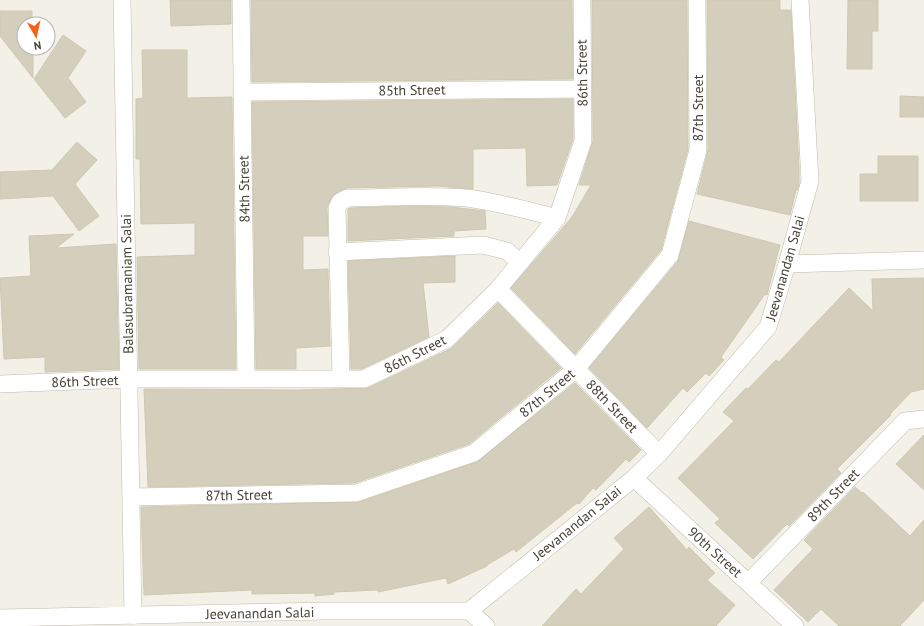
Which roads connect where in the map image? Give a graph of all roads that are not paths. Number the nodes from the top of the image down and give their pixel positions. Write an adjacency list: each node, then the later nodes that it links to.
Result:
1 (122, 0): 16 (street, Balasubramaniam Salai)
2 (241, 0): 7 (street, 84th Street)
3 (582, 0): 6 (street, 86th Street)
4 (697, 0): 14 (street, 87th Street)
5 (800, 0): 12 (street, Jeevanandan Salai)
6 (582, 89): 7 (street, 85th Street); 8 (street, 86th Street)
7 (242, 92): 15 (street, 84th Street)
8 (557, 218): 9 (street); 11 (street, 86th Street)
9 (337, 252): 11 (street); 17 (street)
10 (924, 260): 12 (street)
11 (520, 263): 13 (street, 86th Street)
12 (787, 264): 20 (street, Jeevanandan Salai)
13 (498, 289): 14 (street, 88th Street); 17 (street, 86th Street)
14 (576, 369): 20 (street, 88th Street); 22 (street, 87th Street)
15 (246, 378): 16 (street, 86th Street); 17 (street, 86th Street)
16 (128, 379): 18 (street, 86th Street); 22 (street, Balasubramaniam Salai)
17 (341, 379)
18 (0, 384)
19 (924, 419): 23 (street, 89th Street)
20 (659, 454): 21 (street, Jeevanandan Salai)
21 (634, 478): 23 (street, 90th Street); 24 (street, Jeevanandan Salai)
22 (131, 497): 25 (street, Balasubramaniam Salai)
23 (749, 582): 29 (street, 90th Street)
24 (469, 611): 27 (street, Jeevanandan Salai); 28 (street)
25 (133, 616): 26 (street, Jeevanandan Salai); 27 (street, Jeevanandan Salai)
26 (0, 618)
27 (324, 619)
28 (486, 626)
29 (795, 626)

